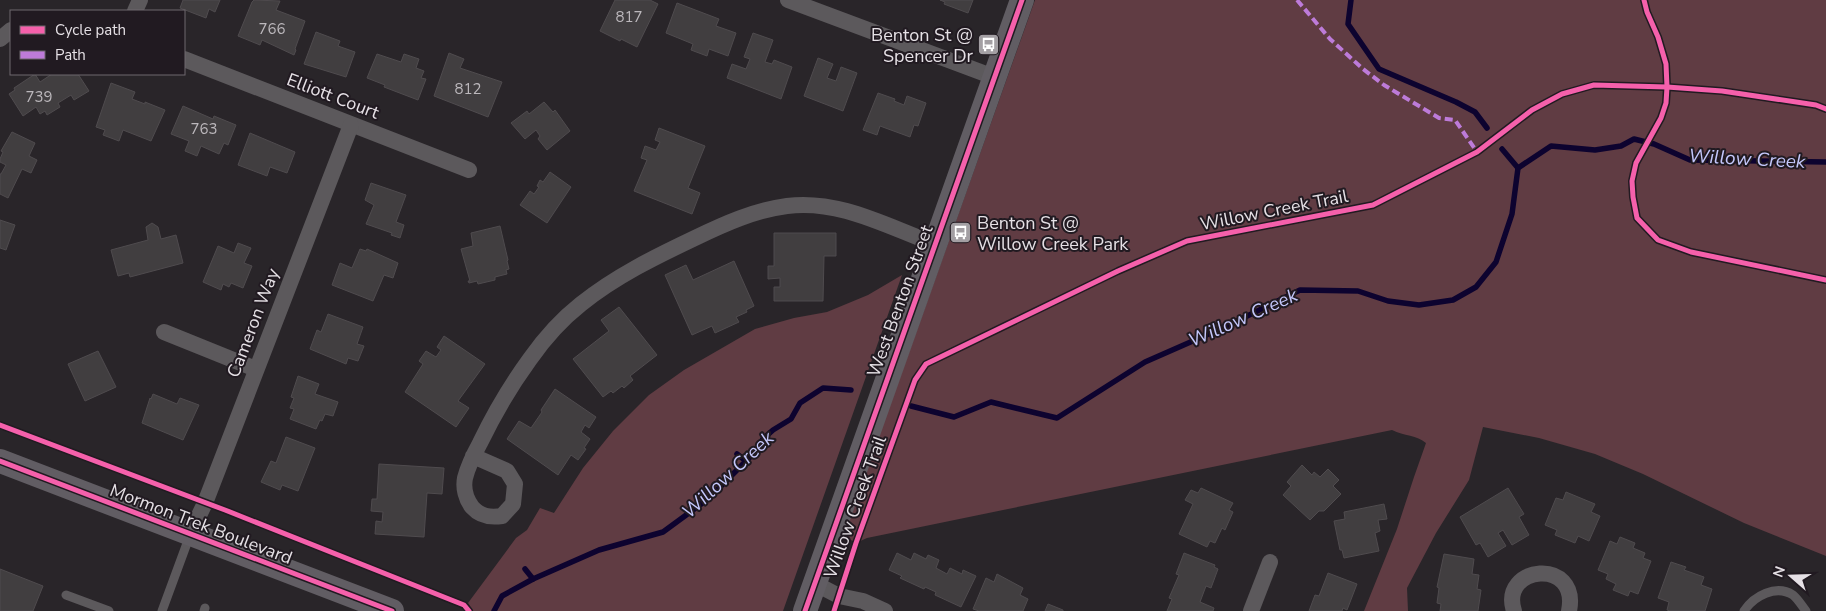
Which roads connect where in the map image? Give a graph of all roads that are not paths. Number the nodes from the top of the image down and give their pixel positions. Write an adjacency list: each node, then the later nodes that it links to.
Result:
1 (788, 0): 6 (street)
2 (1022, 0): 6 (street, West Benton Street)
3 (10, 31): 4 (street)
4 (0, 39)
5 (185, 59): 7 (street, Elliott Court)
6 (994, 77): 9 (street, West Benton Street)
7 (352, 125): 8 (street, Elliott Court); 11 (street, Cameron Way)
8 (468, 170)
9 (935, 244): 12 (street); 16 (street, West Benton Street)
10 (164, 332): 11 (street)
11 (256, 369): 14 (street, Cameron Way)
12 (473, 456)
13 (0, 461): 14 (street, Mormon Trek Boulevard)
14 (190, 534): 19 (lane); 20 (street, Mormon Trek Boulevard)
15 (1270, 562): 23 (street)
16 (814, 583): 21 (street, West Benton Street); 22 (street)
17 (66, 595): 18 (lane)
18 (109, 611)
19 (162, 611)
20 (392, 611)
21 (805, 611)
22 (885, 611)
23 (1251, 611)
24 (1514, 611): 25 (street)
25 (1570, 611)
26 (1744, 611): 27 (lane)
27 (1806, 611)

